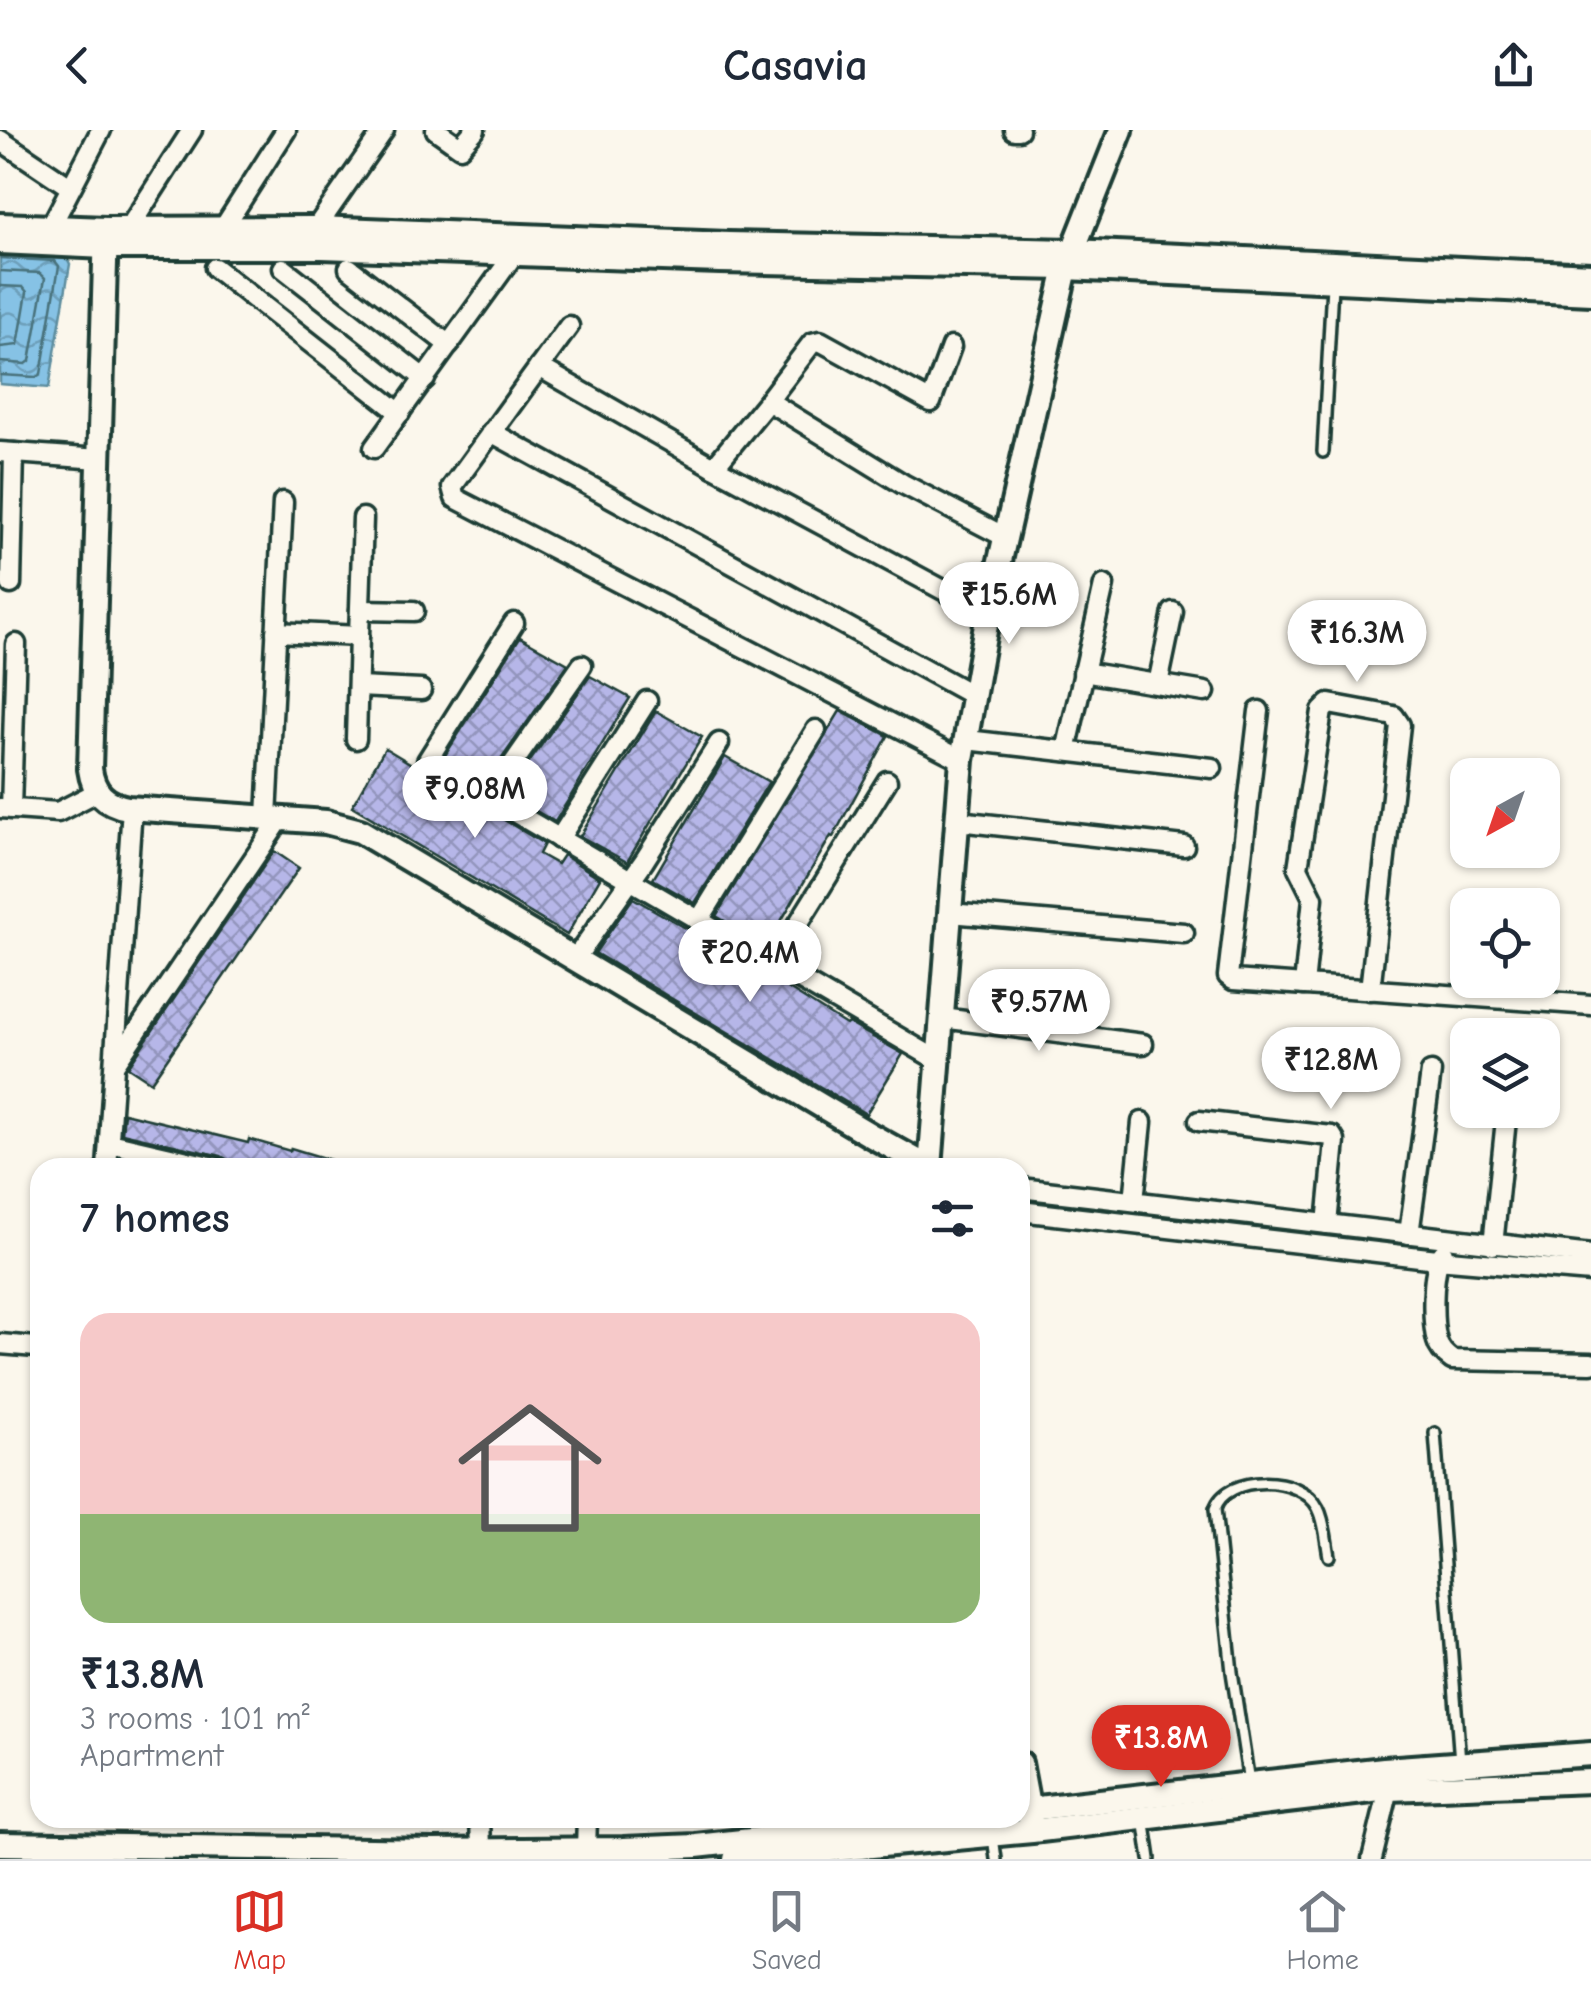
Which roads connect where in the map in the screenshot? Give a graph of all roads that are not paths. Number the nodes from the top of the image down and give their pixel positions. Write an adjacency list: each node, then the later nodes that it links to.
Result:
1 (101, 130): 9 (street)
2 (192, 130): 14 (street)
3 (286, 130): 11 (street)
4 (384, 130): 13 (street)
5 (436, 130): 6 (street)
6 (474, 130)
7 (1121, 130): 17 (street)
8 (0, 140): 9 (street)
9 (70, 188): 12 (street)
10 (0, 225): 12 (street)
11 (224, 227): 13 (street); 14 (street)
12 (50, 228): 14 (street)
13 (316, 228): 16 (street)
14 (114, 235): 15 (street); 16 (street); 35 (street)
15 (0, 242)
16 (520, 245): 17 (street); 25 (street)
17 (1070, 259): 21 (street); 22 (street); 39 (street)
18 (215, 268): 30 (street)
19 (283, 268): 28 (street)
20 (349, 268): 25 (street)
21 (1591, 275)
22 (1332, 280): 23 (street); 34 (lane)
23 (1591, 293)
24 (569, 326): 27 (street)
25 (449, 345): 28 (street)
26 (950, 347): 29 (street)
27 (539, 367): 31 (street); 36 (street)
28 (424, 379): 30 (street)
29 (768, 401): 36 (street); 39 (street)
30 (400, 413): 32 (street)
31 (491, 432): 56 (street); 62 (street)
32 (374, 448)
33 (7, 452): 35 (street); 40 (street)
34 (1323, 452)
35 (100, 459): 66 (street)
36 (714, 467): 45 (street)
37 (283, 502): 47 (street)
38 (362, 518): 42 (street)
39 (1005, 537): 45 (street)
40 (11, 584)
41 (1104, 586): 51 (street)
42 (360, 610): 43 (street); 48 (street)
43 (414, 612)
44 (1173, 612): 52 (street)
45 (988, 614): 56 (street)
46 (514, 622): 67 (street)
47 (276, 632): 48 (street); 70 (street)
48 (358, 636): 53 (street)
49 (16, 644): 68 (street)
50 (582, 665): 67 (street)
51 (1083, 672): 52 (street); 63 (street)
52 (1158, 684): 55 (street)
53 (358, 687): 54 (street); 60 (street)
54 (421, 690)
55 (1206, 692)
56 (974, 696): 62 (street)
57 (647, 701): 72 (street)
58 (1259, 711): 80 (street)
59 (816, 730): 76 (street)
60 (356, 738)
61 (719, 743): 74 (street)
62 (964, 750): 63 (street); 71 (street)
63 (1066, 751): 64 (street)
64 (1212, 768)
65 (886, 781): 79 (street)
66 (97, 792): 68 (street); 69 (street)
67 (489, 798): 72 (street)
68 (5, 808)
69 (132, 808): 70 (street); 86 (street)
70 (274, 818): 78 (street); 86 (street)
71 (958, 820): 73 (street); 75 (street)
72 (559, 839): 74 (street)
73 (1184, 846)
74 (630, 881): 76 (street); 78 (street)
75 (950, 913): 77 (street); 83 (street)
76 (698, 922): 79 (street)
77 (1184, 933)
78 (575, 960): 94 (street)
79 (772, 966): 85 (street)
80 (1304, 986): 81 (street); 81 (street)
81 (1370, 990): 82 (street)
82 (1591, 1005)
83 (942, 1018): 84 (street); 85 (street)
84 (1143, 1044)
85 (938, 1061): 95 (street)
86 (115, 1065): 91 (street)
87 (1430, 1072): 102 (street)
88 (1199, 1121): 100 (street)
89 (1142, 1122): 97 (street)
90 (1506, 1128): 104 (street)
91 (110, 1142): 92 (street); 93 (street)
92 (108, 1158)
93 (176, 1158)
94 (912, 1158)
95 (931, 1158)
96 (1030, 1189): 97 (street)
97 (1134, 1201): 98 (street)
98 (1191, 1208): 100 (street); 101 (street)
99 (1030, 1213): 101 (street)
100 (1327, 1224): 102 (street)
101 (1189, 1231): 106 (street)
102 (1409, 1234): 103 (street)
103 (1453, 1241): 104 (street); 106 (street)
104 (1493, 1245): 105 (street)
105 (1591, 1255)
106 (1437, 1259): 107 (street); 110 (street)
107 (1591, 1272)
108 (0, 1344): 109 (street)
109 (30, 1346)
110 (1591, 1363)
111 (1435, 1433): 114 (lane)
112 (1329, 1556): 116 (lane)
113 (1591, 1754): 114 (street)
114 (1460, 1764): 116 (street)
115 (1591, 1781): 117 (street)
116 (1250, 1784): 118 (street)
117 (1389, 1790): 120 (street); 133 (street)
118 (1030, 1817)
119 (1030, 1817): 120 (street)
120 (1144, 1818): 132 (lane)
121 (485, 1828): 129 (street)
122 (587, 1828): 127 (street)
123 (783, 1828): 127 (street)
124 (1006, 1828): 125 (street)
125 (992, 1835): 128 (street); 131 (lane)
126 (0, 1844): 129 (street)
127 (586, 1849): 129 (street)
128 (890, 1852): 130 (street)
129 (496, 1853)
130 (734, 1859)
131 (996, 1859)
132 (1150, 1859)
133 (1372, 1859)

